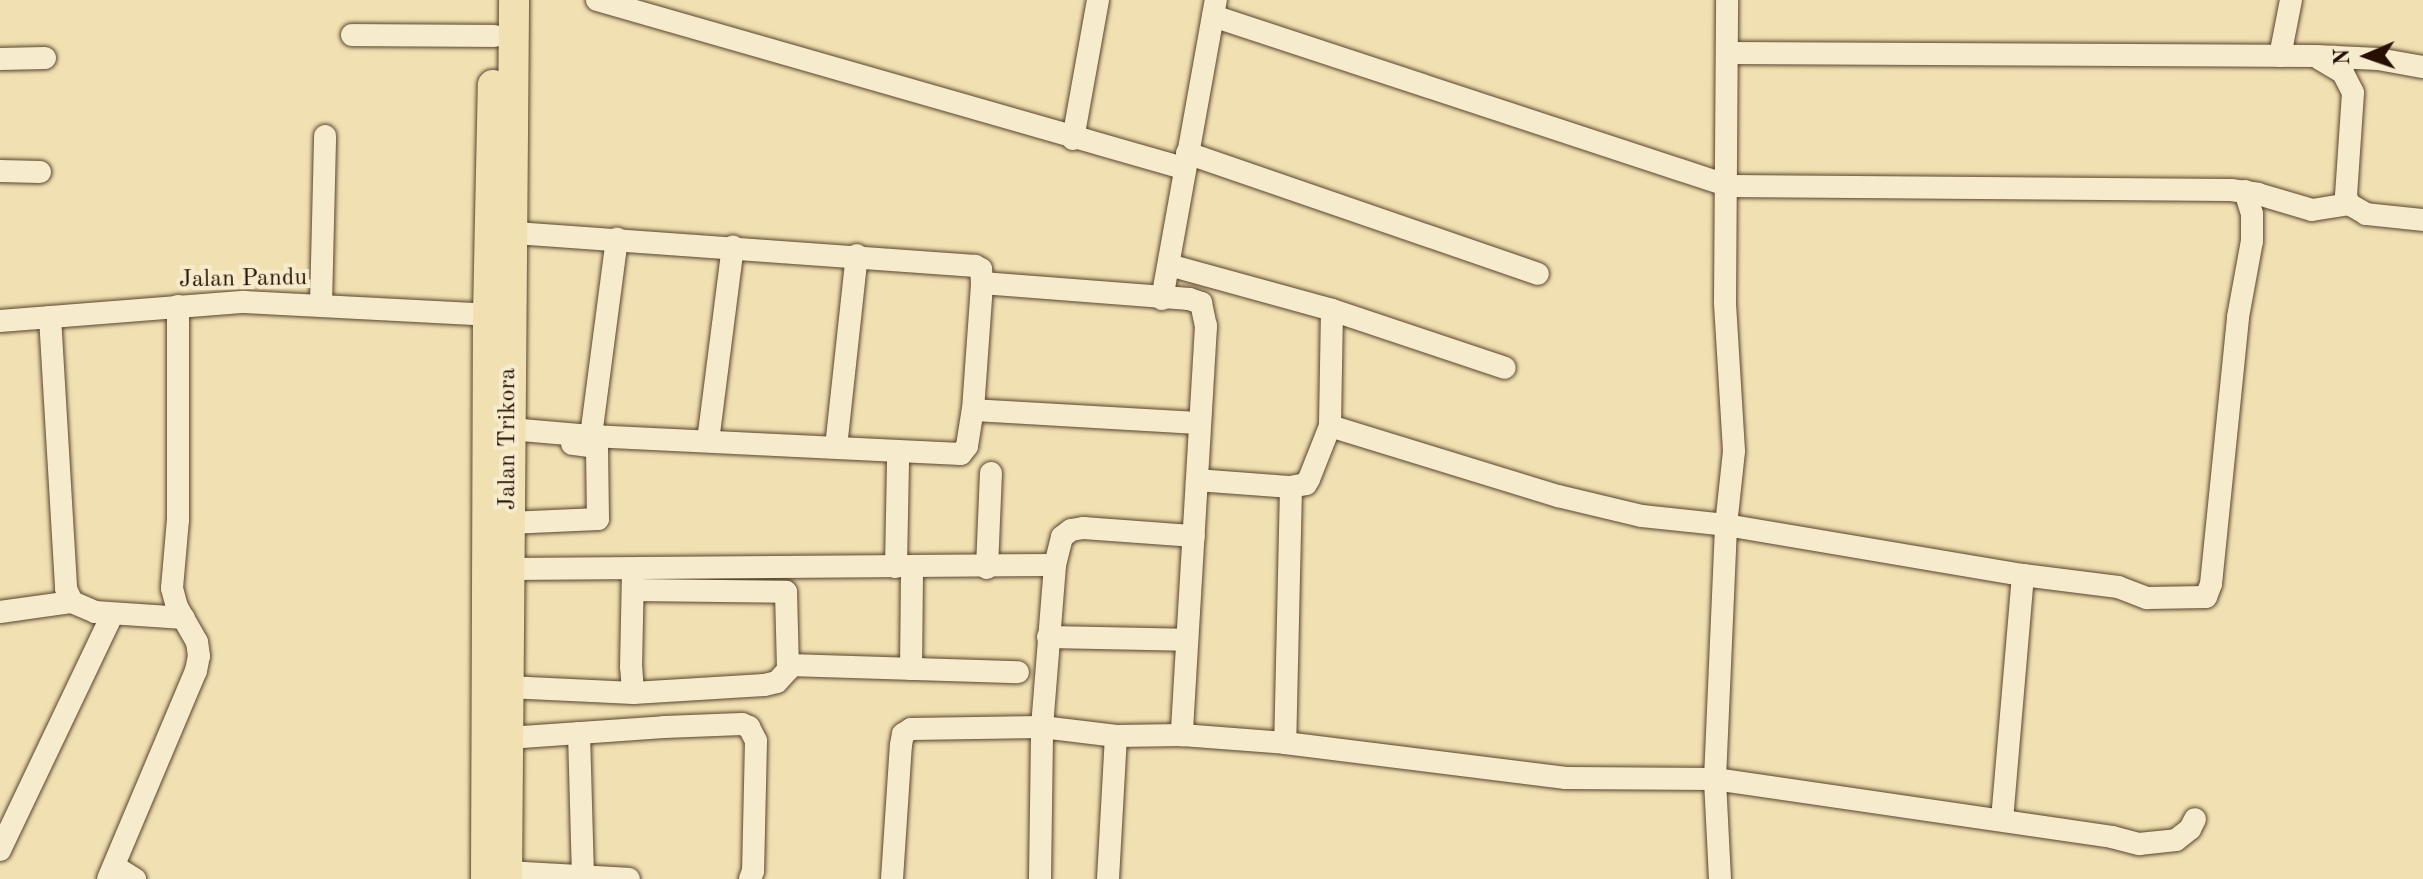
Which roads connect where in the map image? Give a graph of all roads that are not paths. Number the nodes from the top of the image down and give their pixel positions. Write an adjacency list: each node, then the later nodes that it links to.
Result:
1 (494, 0): 9 (main road, Jalan Trikora)
2 (514, 0): 19 (main road, Jalan Trikora)
3 (597, 0): 17 (street)
4 (1098, 0): 17 (street)
5 (1727, 0): 10 (street)
6 (2291, 0): 11 (street)
7 (1214, 8): 18 (street); 22 (street)
8 (352, 35): 9 (street)
9 (494, 36): 19 (main road, Jalan Trikora)
10 (1729, 53): 11 (street); 22 (street)
11 (2280, 56): 12 (street)
12 (2316, 56): 15 (street); 24 (street)
13 (45, 58): 14 (street)
14 (0, 59)
15 (2423, 67)
16 (325, 136): 34 (street)
17 (1073, 139): 18 (street)
18 (1185, 160): 30 (street); 31 (street)
19 (502, 168): 26 (main road, Jalan Trikora); 37 (main road, Jalan Trikora)
20 (0, 171): 21 (street)
21 (40, 172)
22 (1729, 186): 23 (street); 53 (street)
23 (2245, 191): 24 (street); 59 (street)
24 (2349, 204): 25 (street)
25 (2423, 220)
26 (512, 233): 27 (street); 44 (main road, Jalan Trikora)
27 (617, 239): 28 (street); 45 (street)
28 (733, 247): 29 (street); 46 (street)
29 (857, 255): 32 (street); 47 (street)
30 (1169, 265): 33 (street); 36 (street)
31 (1538, 274)
32 (982, 283): 33 (street); 41 (street)
33 (1162, 299): 42 (street)
34 (321, 304): 35 (street, Jalan Pandu); 37 (street, Jalan Pandu)
35 (178, 306): 38 (street, Jalan Pandu); 64 (street)
36 (1332, 310): 40 (street); 43 (street)
37 (488, 315): 83 (main road, Jalan Trikora)
38 (50, 317): 39 (street, Jalan Pandu); 61 (street)
39 (0, 321)
40 (1505, 368)
41 (973, 410): 42 (street); 47 (street)
42 (1200, 423): 50 (street)
43 (1330, 426): 51 (street); 53 (street)
44 (510, 436): 45 (street); 52 (main road, Jalan Trikora); 52 (street)
45 (591, 436): 46 (street)
46 (708, 441): 47 (street)
47 (836, 447)
48 (898, 459): 56 (street)
49 (991, 473): 57 (street)
50 (1197, 480): 51 (street); 54 (street)
51 (1291, 487): 77 (street)
52 (509, 523): 58 (main road, Jalan Trikora)
53 (1726, 525): 59 (street); 78 (street)
54 (1194, 536): 55 (street); 66 (street)
55 (1055, 565): 57 (street); 65 (street)
56 (904, 567): 57 (street); 60 (street); 68 (street)
57 (987, 568)
58 (508, 569): 60 (street); 70 (main road, Jalan Trikora)
59 (2023, 575): 80 (street)
60 (633, 580): 67 (street); 71 (street)
61 (72, 602): 62 (street); 63 (street)
62 (0, 612)
63 (112, 615): 64 (street); 81 (street)
64 (184, 618): 82 (street)
65 (1048, 637): 66 (street); 72 (street)
66 (1186, 640): 74 (street)
67 (789, 665): 68 (street); 71 (street)
68 (911, 669): 69 (street)
69 (1018, 672)
70 (508, 687): 71 (street); 76 (main road, Jalan Trikora)
71 (633, 693)
72 (1042, 727): 75 (street); 88 (street); 89 (street)
73 (579, 733): 76 (street); 84 (street); 87 (street)
74 (1182, 735): 75 (street); 77 (street)
75 (1116, 736): 90 (street)
76 (508, 738): 83 (main road, Jalan Trikora)
77 (1285, 743): 78 (street)
78 (1715, 779): 80 (street); 91 (street)
79 (2195, 819): 80 (street)
80 (2002, 820)
81 (0, 850)
82 (111, 873): 85 (street)
83 (497, 875): 84 (street)
84 (583, 877): 86 (street)
85 (135, 879)
86 (629, 879)
87 (750, 879)
88 (892, 879)
89 (1040, 879)
90 (1108, 879)
91 (1720, 879)

